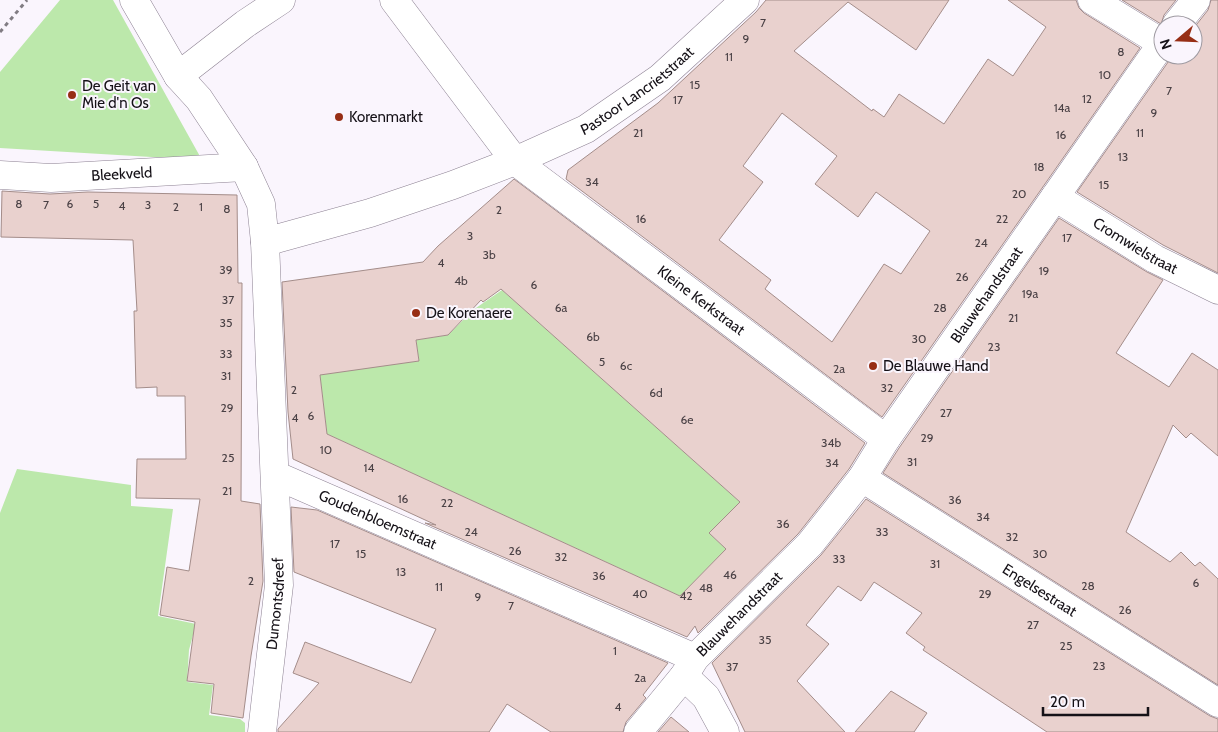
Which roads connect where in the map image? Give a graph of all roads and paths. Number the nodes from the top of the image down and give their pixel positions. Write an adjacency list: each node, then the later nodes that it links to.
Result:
1 (27, 0): 10 (path)
2 (134, 0): 12 (street)
3 (281, 0): 12 (street)
4 (394, 0): 13 (street)
5 (745, 0): 13 (street, Pastoor Lancrietstraat)
6 (1092, 0): 9 (street)
7 (1196, 0): 8 (street, Blauwehandstraat)
8 (1184, 15)
9 (1153, 30)
10 (0, 32)
11 (1153, 57): 16 (street, Blauwehandstraat)
12 (178, 76): 14 (street)
13 (516, 161): 17 (street); 19 (street, Kleine Kerkstraat)
14 (244, 168): 15 (street, Bleekveld); 17 (street)
15 (0, 175)
16 (1055, 197): 18 (street, Cromwielstraat); 19 (street, Blauwehandstraat)
17 (265, 242): 20 (street)
18 (1218, 290)
19 (886, 439): 21 (street, Blauwehandstraat)
20 (275, 475): 22 (street, Goudenbloemstraat); 24 (street, Dumontsdreef)
21 (862, 478): 22 (street, Blauwehandstraat); 23 (street, Engelsestraat)
22 (690, 667): 25 (street, Blauwehandstraat); 26 (street)
23 (1218, 703)
24 (262, 732)
25 (638, 732)
26 (725, 732)

